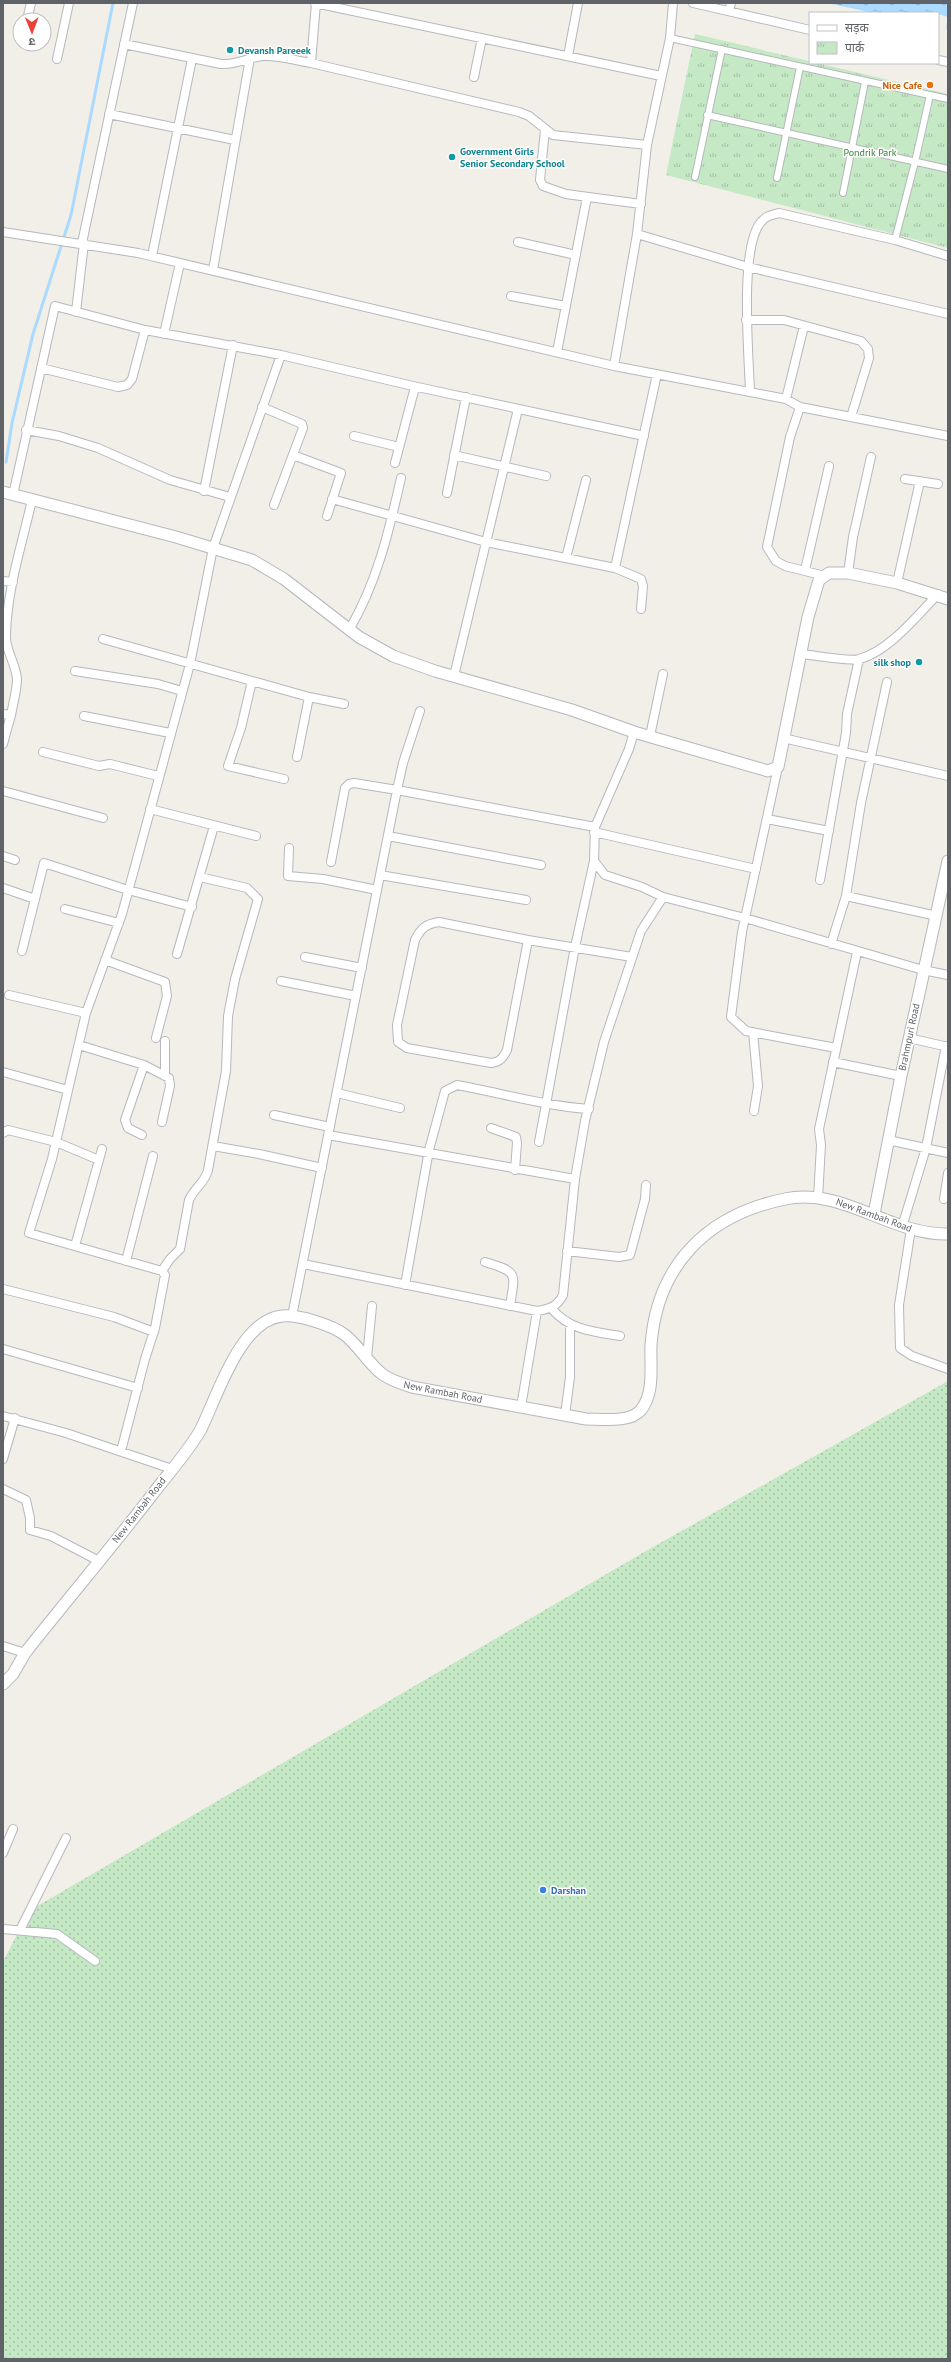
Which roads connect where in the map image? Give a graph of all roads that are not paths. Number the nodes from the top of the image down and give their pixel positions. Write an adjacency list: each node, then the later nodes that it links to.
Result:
1 (69, 3): 15 (street)
2 (132, 3): 11 (street)
3 (316, 3): 9 (street); 17 (street)
4 (578, 3): 13 (street)
5 (673, 3): 10 (street)
6 (695, 3): 7 (street)
7 (730, 7): 8 (street)
8 (809, 30)
9 (482, 38): 13 (street); 20 (street)
10 (670, 38): 12 (street); 19 (street)
11 (124, 44): 16 (street); 24 (street)
12 (722, 49): 18 (street); 25 (street)
13 (568, 56): 19 (street)
14 (250, 58): 16 (street); 17 (street); 29 (street)
15 (57, 59)
16 (192, 60): 26 (street)
17 (312, 63): 27 (street)
18 (800, 67): 21 (street); 28 (street)
19 (662, 76): 30 (street)
20 (474, 77)
21 (865, 82): 22 (street); 31 (street)
22 (930, 95): 23 (street); 32 (street)
23 (948, 99)
24 (109, 114): 26 (street); 43 (street)
25 (707, 115): 28 (street); 34 (street)
26 (178, 129): 29 (street); 45 (street)
27 (545, 130): 30 (street); 37 (street)
28 (786, 133): 31 (street); 35 (street)
29 (235, 140): 49 (street)
30 (647, 145): 38 (street)
31 (852, 149): 32 (street); 36 (street)
32 (916, 162): 33 (street); 41 (street)
33 (948, 169)
34 (695, 177)
35 (777, 178)
36 (843, 193)
37 (587, 197): 38 (street); 44 (street)
38 (641, 204): 40 (street)
39 (3, 232): 43 (street)
40 (638, 234): 48 (street); 61 (street)
41 (895, 240): 46 (street); 48 (street)
42 (518, 242): 44 (street)
43 (80, 243): 45 (street); 52 (street)
44 (576, 255): 51 (street)
45 (152, 256): 47 (street)
46 (948, 256)
47 (180, 263): 49 (street); 57 (street)
48 (748, 267): 53 (street); 54 (street)
49 (213, 270): 59 (street)
50 (510, 296): 51 (street)
51 (566, 306): 59 (street)
52 (76, 312): 56 (street); 62 (street)
53 (948, 314)
54 (746, 320): 55 (street); 65 (street)
55 (804, 326): 67 (street); 71 (street)
56 (145, 330): 57 (street); 62 (street)
57 (164, 334): 58 (street)
58 (233, 345): 60 (street); 89 (street)
59 (557, 352): 61 (street)
60 (281, 355): 64 (street); 68 (street)
61 (614, 366): 63 (street)
62 (42, 368): 72 (street)
63 (657, 374): 65 (street); 74 (street)
64 (414, 387): 66 (street); 76 (street)
65 (750, 392): 67 (street)
66 (466, 398): 70 (street); 78 (street)
67 (786, 399): 69 (street)
68 (262, 407): 77 (street); 92 (street)
69 (800, 407): 71 (street); 102 (street)
70 (518, 409): 74 (street); 81 (street)
71 (851, 417): 75 (street)
72 (26, 430): 89 (street); 90 (street)
73 (354, 436): 76 (street)
74 (644, 436): 101 (street)
75 (948, 436)
76 (399, 447): 80 (street)
77 (293, 455): 93 (street); 95 (street)
78 (454, 455): 81 (street); 91 (street)
79 (872, 457): 103 (street)
80 (395, 463)
81 (504, 466): 83 (street); 98 (street)
82 (829, 466): 102 (street)
83 (546, 476)
84 (401, 478): 97 (street)
85 (905, 478): 87 (street)
86 (586, 480): 100 (street)
87 (920, 481): 88 (street); 107 (street)
88 (938, 484)
89 (204, 491): 92 (street)
90 (7, 493): 94 (street)
91 (447, 493)
92 (230, 497): 99 (street)
93 (332, 499): 96 (street); 97 (street)
94 (32, 500): 99 (street); 106 (street)
95 (274, 505)
96 (327, 516)
97 (393, 517): 98 (street); 110 (street)
98 (486, 542): 100 (street); 117 (street)
99 (213, 548): 110 (street); 114 (street)
100 (566, 558): 101 (street)
101 (615, 568): 109 (street)
102 (805, 570): 104 (street)
103 (848, 573): 104 (street); 107 (street)
104 (825, 576): 112 (street)
105 (3, 581): 106 (street)
106 (13, 582): 124 (street)
107 (897, 583): 108 (street)
108 (943, 596): 113 (street)
109 (641, 609)
110 (349, 630): 117 (street)
111 (103, 639): 114 (street)
112 (801, 654): 113 (street); 129 (street)
113 (859, 659): 132 (street)
114 (190, 664): 118 (street); 120 (street)
115 (76, 671): 120 (street)
116 (664, 674): 128 (street)
117 (454, 676): 126 (street)
118 (252, 681): 121 (street); 138 (street)
119 (887, 682): 134 (street)
120 (182, 691): 127 (street)
121 (309, 697): 122 (street); 133 (street)
122 (344, 704)
123 (420, 711): 139 (street)
124 (7, 715): 130 (street)
125 (84, 716): 127 (street)
126 (634, 732): 128 (street); 145 (street)
127 (170, 733): 136 (street)
128 (650, 736): 135 (street)
129 (783, 738): 132 (street); 135 (street)
130 (3, 744)
131 (43, 752): 136 (street)
132 (843, 753): 134 (street); 146 (street)
133 (297, 758)
134 (870, 758): 137 (street); 163 (street)
135 (778, 767): 143 (street)
136 (158, 776): 141 (street)
137 (948, 776)
138 (284, 780)
139 (397, 790): 145 (street); 148 (street); 154 (street)
140 (3, 791): 142 (street)
141 (150, 809): 144 (street); 161 (street)
142 (103, 818)
143 (767, 819): 146 (street); 156 (street)
144 (214, 826): 147 (street); 158 (street)
145 (594, 830): 152 (street); 156 (street)
146 (829, 831): 159 (street)
147 (256, 836)
148 (388, 836): 155 (street); 157 (street)
149 (289, 848): 162 (street)
150 (3, 856): 151 (street)
151 (15, 860)
152 (594, 861): 164 (street); 174 (street)
153 (948, 861): 169 (street, Brahmpuri Road)
154 (331, 862)
155 (541, 865)
156 (756, 869): 170 (street)
157 (380, 875): 162 (street); 166 (street)
158 (200, 877): 167 (street); 215 (street)
159 (820, 880)
160 (3, 888): 165 (street)
161 (128, 890): 165 (street); 167 (street); 171 (street)
162 (377, 890): 181 (street)
163 (846, 896): 169 (street); 173 (street)
164 (663, 897): 170 (street); 179 (street)
165 (35, 899): 175 (street)
166 (526, 900)
167 (192, 907): 177 (street)
168 (65, 909): 171 (street)
169 (937, 916): 182 (street, Brahmpuri Road)
170 (745, 918): 173 (street); 188 (street)
171 (119, 923): 180 (street)
172 (528, 940): 172 (street); 174 (street)
173 (831, 944): 176 (street)
174 (575, 947): 179 (street); 202 (street)
175 (22, 951)
176 (857, 952): 182 (street); 194 (street)
177 (177, 954)
178 (305, 957): 181 (street)
179 (632, 957): 204 (street)
180 (105, 960): 187 (street); 189 (street)
181 (362, 968): 186 (street)
182 (923, 970): 183 (street); 190 (street, Brahmpuri Road)
183 (948, 975)
184 (281, 981): 186 (street)
185 (9, 995): 187 (street)
186 (356, 996): 201 (street)
187 (86, 1012): 192 (street)
188 (753, 1032): 194 (street); 205 (street)
189 (156, 1038)
190 (909, 1038): 193 (street); 199 (street, Brahmpuri Road)
191 (165, 1041): 198 (street)
192 (79, 1044): 196 (street); 200 (street)
193 (947, 1047): 216 (street)
194 (836, 1048): 195 (street)
195 (833, 1062): 199 (street); 227 (street)
196 (144, 1065): 198 (street); 211 (street)
197 (3, 1072): 200 (street)
198 (165, 1076): 207 (street)
199 (901, 1076): 212 (street, Brahmpuri Road)
200 (68, 1090): 213 (street)
201 (337, 1093): 203 (street); 209 (street)
202 (545, 1103): 204 (street); 214 (street); 218 (street)
203 (400, 1108)
204 (589, 1109): 225 (street)
205 (754, 1111)
206 (274, 1115): 209 (street)
207 (162, 1122)
208 (491, 1128): 223 (street)
209 (329, 1131): 218 (street); 222 (street)
210 (3, 1133): 213 (street)
211 (142, 1135)
212 (888, 1140): 216 (street); 229 (street, Brahmpuri Road)
213 (56, 1142): 221 (street); 232 (street)
214 (539, 1142)
215 (213, 1146): 222 (street); 237 (street)
216 (926, 1148): 219 (street); 230 (street)
217 (102, 1149): 221 (street)
218 (429, 1152): 223 (street); 238 (street)
219 (948, 1153)
220 (153, 1156): 234 (street)
221 (99, 1160): 232 (street)
222 (322, 1168): 236 (street)
223 (515, 1170): 225 (street)
224 (948, 1173): 228 (street)
225 (575, 1179): 233 (street)
226 (646, 1185): 233 (street)
227 (818, 1198): 229 (street, New Rambah Road); 253 (street, New Rambah Road)
228 (944, 1199)
229 (874, 1214): 230 (street, New Rambah Road)
230 (907, 1228): 231 (street, New Rambah Road); 250 (street)
231 (948, 1234)
232 (75, 1246): 234 (street)
233 (567, 1252): 242 (street)
234 (126, 1261): 237 (street)
235 (485, 1262): 241 (street)
236 (303, 1264): 238 (street); 244 (street)
237 (162, 1272): 246 (street)
238 (405, 1284): 241 (street)
239 (3, 1289): 246 (street)
240 (372, 1306): 249 (street)
241 (510, 1306): 243 (street)
242 (551, 1308): 243 (street); 247 (street)
243 (537, 1311): 252 (street)
244 (292, 1316): 249 (street, New Rambah Road); 258 (street, New Rambah Road)
245 (570, 1330): 253 (street)
246 (154, 1332): 251 (street)
247 (620, 1336)
248 (3, 1349): 251 (street)
249 (367, 1358): 252 (street, New Rambah Road)
250 (948, 1369)
251 (138, 1388): 256 (street)
252 (522, 1407): 253 (street, New Rambah Road)
253 (565, 1415)
254 (3, 1416): 255 (street)
255 (15, 1418): 256 (street); 257 (street)
256 (121, 1452): 258 (street)
257 (3, 1459)
258 (172, 1468): 260 (street, New Rambah Road)
259 (3, 1489): 260 (street)
260 (99, 1561): 262 (street, New Rambah Road)
261 (3, 1646): 262 (street)
262 (25, 1653): 263 (street, New Rambah Road)
263 (3, 1684)
264 (13, 1829): 266 (street)
265 (66, 1838): 268 (street)
266 (3, 1853)
267 (3, 1929): 268 (street)
268 (20, 1930): 269 (street)
269 (95, 1961)

